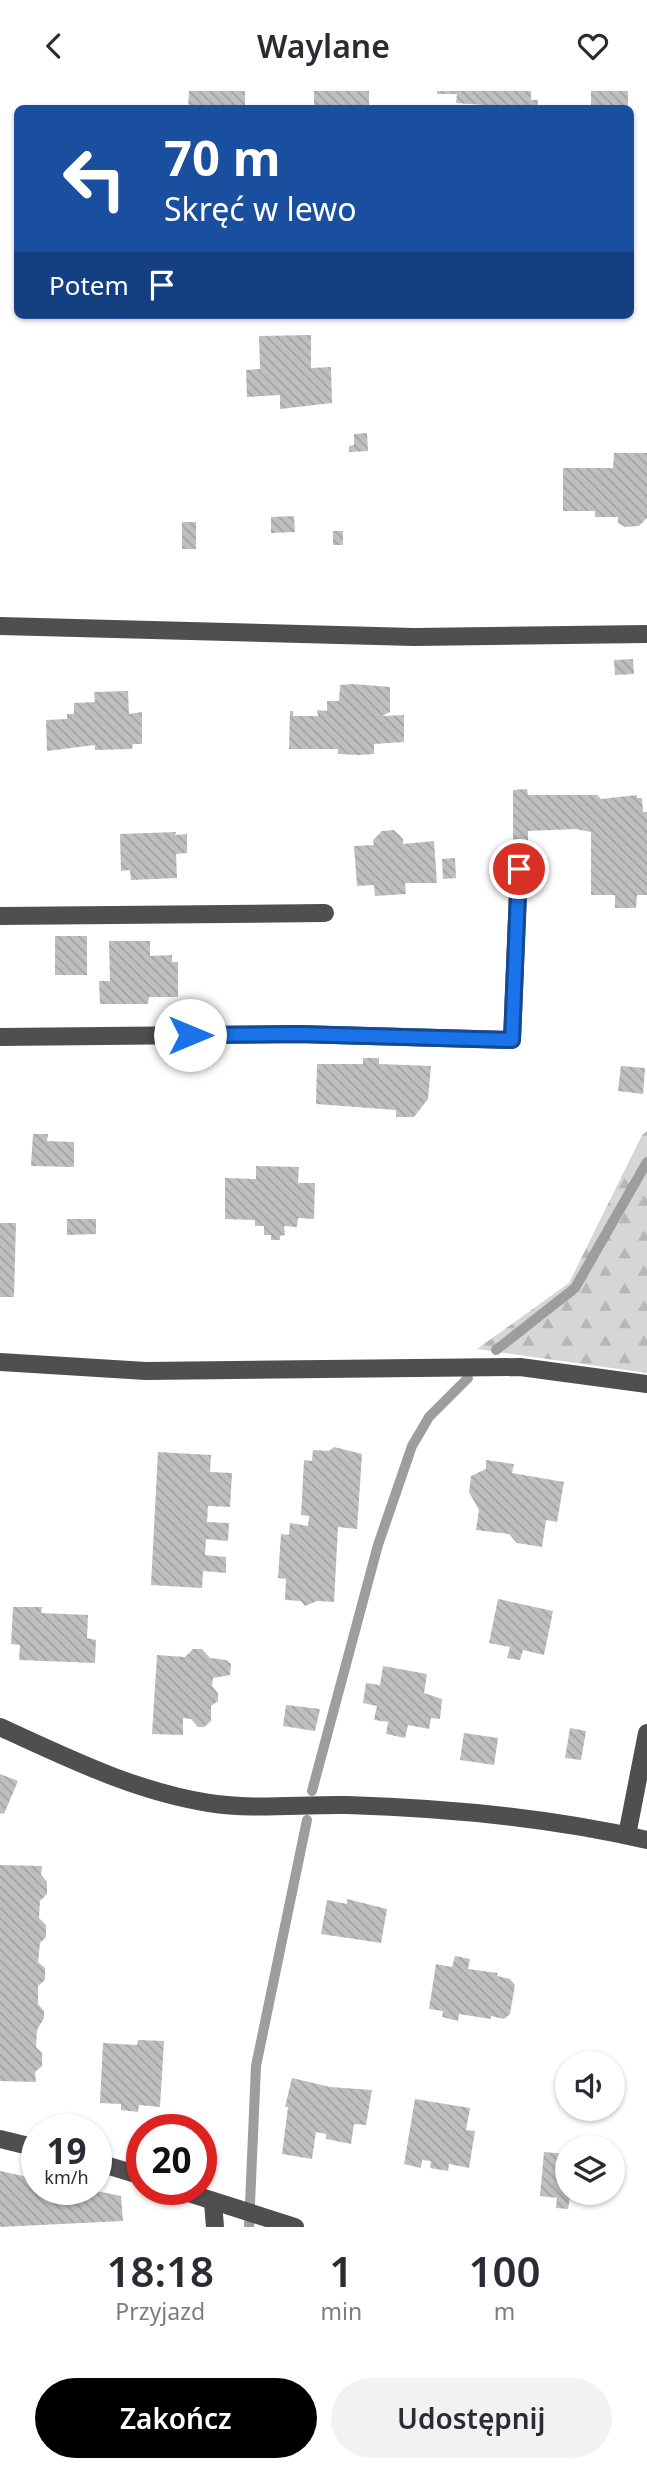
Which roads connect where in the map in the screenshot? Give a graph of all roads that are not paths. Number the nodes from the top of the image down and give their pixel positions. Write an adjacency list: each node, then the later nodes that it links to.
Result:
1 (0, 627): 2 (lane)
2 (647, 634)
3 (519, 869): 6 (lane)
4 (325, 913): 5 (lane)
5 (0, 916)
6 (0, 1037)
7 (0, 1362): 8 (lane)
8 (647, 1384)
9 (0, 1727): 11 (lane)
10 (647, 1733): 11 (lane)
11 (627, 1835): 12 (lane)
12 (647, 1840)
13 (0, 2139): 14 (lane)
14 (21, 2144)
15 (217, 2204): 18 (lane)
16 (213, 2205): 17 (lane)
17 (215, 2227)
18 (295, 2227)

